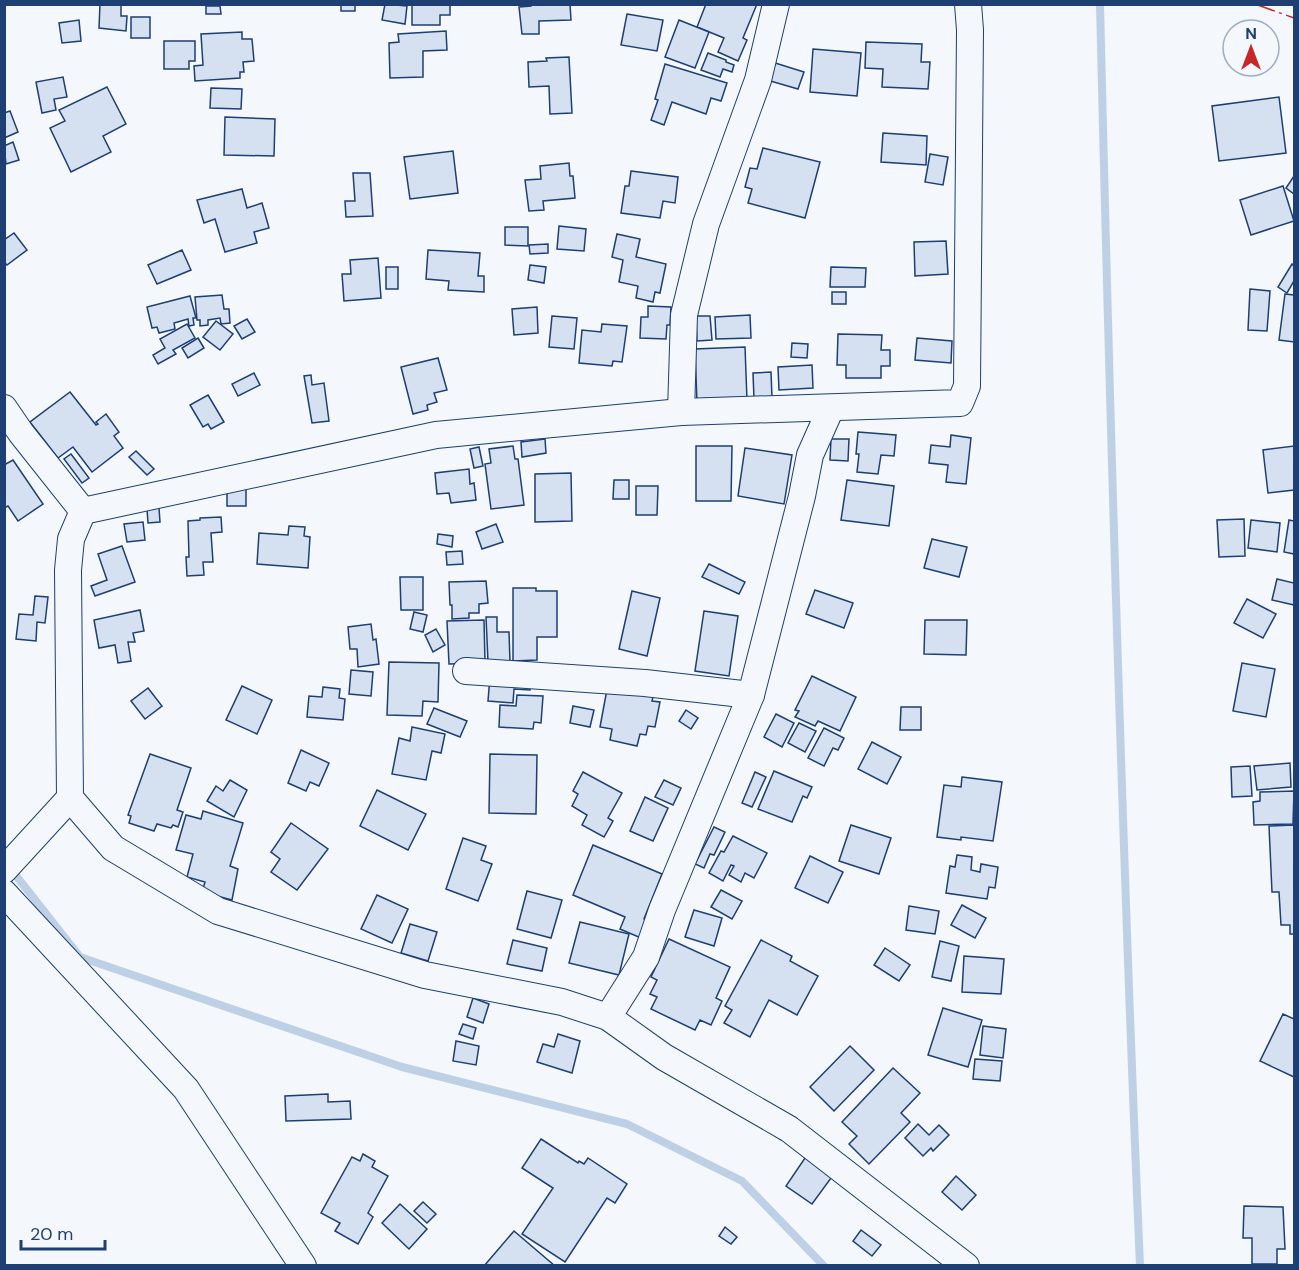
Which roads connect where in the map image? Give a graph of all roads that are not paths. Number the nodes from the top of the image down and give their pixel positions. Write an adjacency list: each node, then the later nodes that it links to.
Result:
1 (776, 4): 5 (street)
2 (968, 4): 4 (street)
3 (4, 408): 6 (street)
4 (831, 408): 5 (street); 8 (street)
5 (681, 412): 6 (street)
6 (83, 511): 9 (street)
7 (466, 671): 8 (street)
8 (751, 695): 12 (street)
9 (66, 803): 10 (street); 12 (street)
10 (5, 870)
11 (4, 894): 13 (street)
12 (608, 1017): 14 (street)
13 (303, 1266)
14 (966, 1266)

